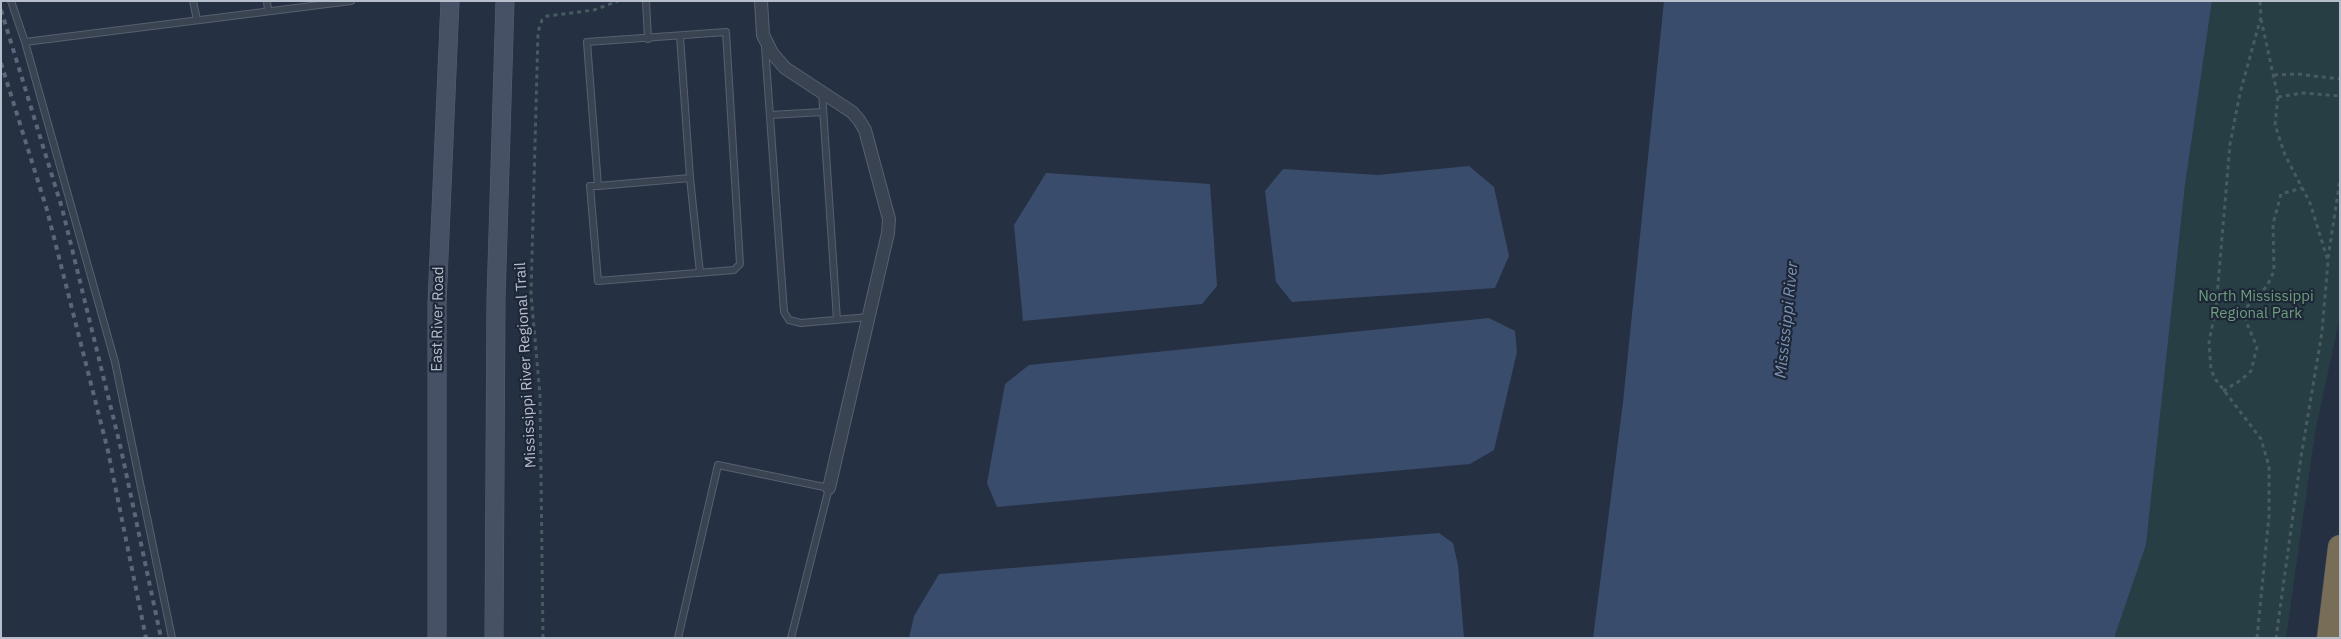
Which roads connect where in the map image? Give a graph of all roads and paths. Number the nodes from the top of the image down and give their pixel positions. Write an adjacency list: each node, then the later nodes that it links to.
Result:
1 (11, 1): 18 (lane)
2 (193, 1): 14 (lane)
3 (267, 1): 12 (lane)
4 (345, 1): 5 (lane); 12 (lane)
5 (351, 1)
6 (505, 1): 39 (street)
7 (618, 1): 40 (path, Mississippi River Regional Trail)
8 (646, 1): 17 (lane)
9 (761, 1): 16 (street)
10 (2260, 1): 13 (path)
11 (450, 7): 38 (street, East River Road)
12 (268, 11): 14 (lane)
13 (2261, 17): 19 (path); 34 (path)
14 (196, 20): 18 (lane)
15 (680, 36): 17 (lane); 26 (lane); 31 (lane)
16 (764, 36): 21 (street); 25 (lane)
17 (648, 39): 28 (lane)
18 (25, 42): 37 (lane)
19 (2274, 75): 20 (path); 23 (path)
20 (2340, 79)
21 (822, 92): 24 (lane); 32 (street)
22 (2340, 96): 23 (path)
23 (2278, 97): 29 (path)
24 (823, 112): 25 (lane); 33 (lane)
25 (770, 115): 33 (lane)
26 (690, 178): 28 (lane); 31 (lane)
27 (2340, 180): 30 (path)
28 (598, 186): 31 (lane)
29 (2302, 188): 30 (path); 34 (path)
30 (2328, 261): 44 (path)
31 (700, 273)
32 (869, 317): 33 (lane); 35 (street)
33 (837, 320)
34 (2223, 391): 43 (path)
35 (829, 488): 41 (lane); 42 (lane)
36 (2340, 547): 45 (highway)
37 (172, 638)
38 (437, 638)
39 (494, 638)
40 (543, 638)
41 (678, 638)
42 (791, 638)
43 (2257, 638)
44 (2276, 638)
45 (2329, 638)

